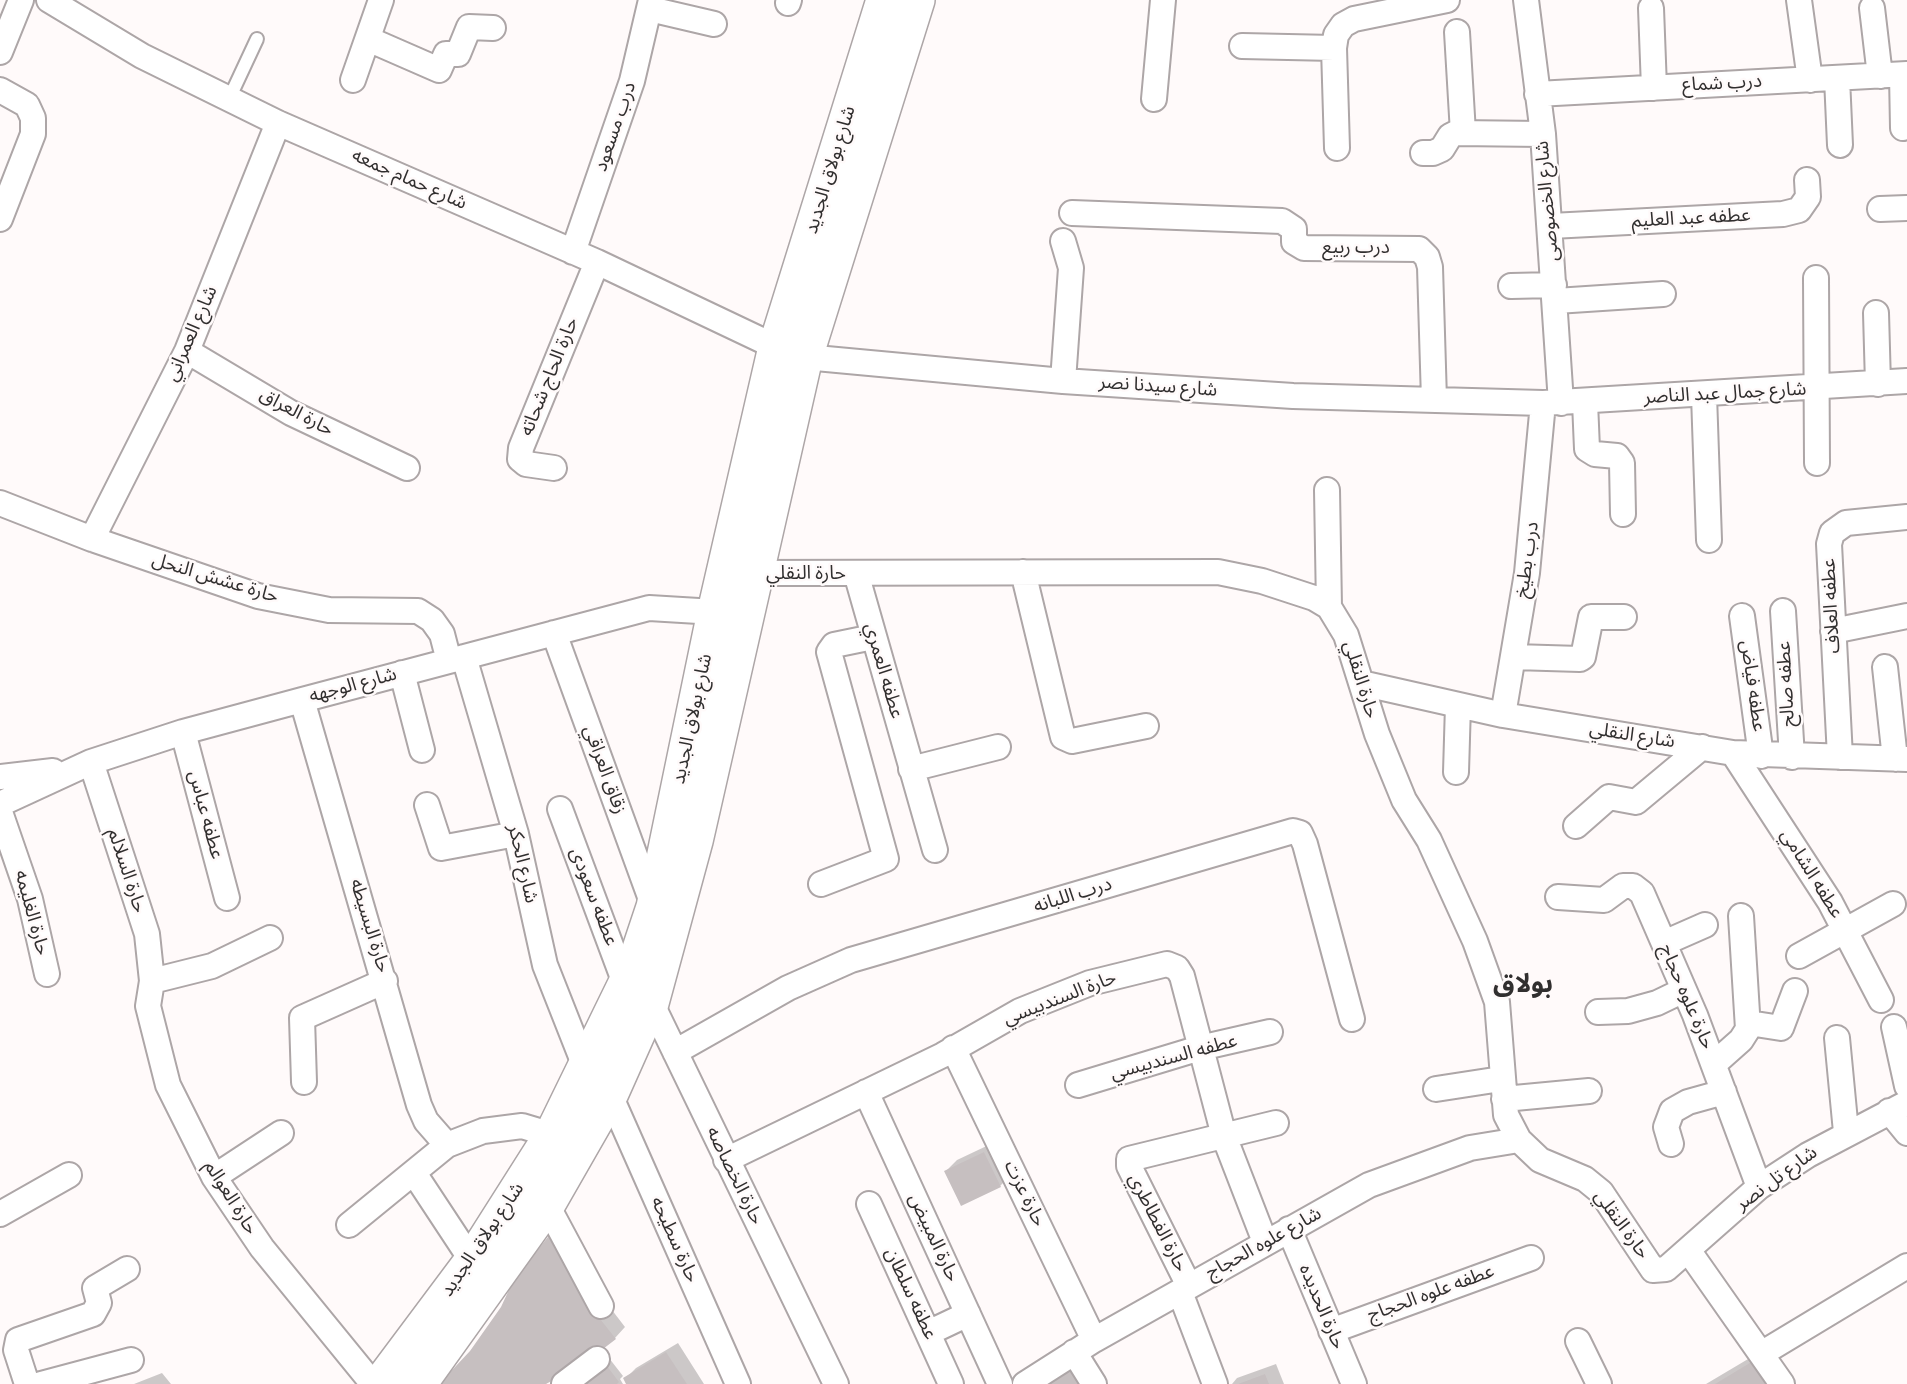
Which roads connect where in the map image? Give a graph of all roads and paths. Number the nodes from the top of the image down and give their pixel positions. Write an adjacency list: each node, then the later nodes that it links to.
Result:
1 (21, 0): 20 (street)
2 (49, 0): 28 (street, شارع حمام جمعه)
3 (381, 0): 17 (street)
4 (884, 0): 52 (street, شارع بولاق الجديد)
5 (917, 0): 52 (street, شارع بولاق الجديد)
6 (1163, 0): 29 (street)
7 (1447, 0): 19 (street)
8 (1526, 0): 27 (street, شارع الخصوصى)
9 (1799, 0): 24 (street)
10 (650, 4): 13 (street); 44 (street, درب مسعود)
11 (1651, 8): 25 (street)
12 (1872, 8): 21 (street)
13 (713, 24)
14 (493, 28): 17 (street)
15 (1457, 32): 32 (street)
16 (257, 39): 28 (lane)
17 (368, 39): 23 (street)
18 (1242, 46): 19 (street)
19 (1334, 48): 35 (street)
20 (0, 52)
21 (1896, 75): 22 (street, درب شماع); 31 (street)
22 (1837, 78): 24 (street, درب شماع); 34 (street)
23 (353, 80)
24 (1810, 80): 25 (street, درب شماع)
25 (1654, 88): 27 (street, درب شماع)
26 (0, 90): 41 (street)
27 (1537, 94): 33 (street, شارع الخصوصى)
28 (229, 99): 30 (street, شارع حمام جمعه)
29 (1154, 99)
30 (278, 122): 44 (street, شارع حمام جمعه); 51 (street, شارع العمراني)
31 (1903, 128)
32 (1463, 133): 33 (street); 36 (street)
33 (1543, 134): 42 (street, شارع الخصوصى)
34 (1840, 145)
35 (1337, 148)
36 (1423, 153)
37 (1807, 180): 42 (street, عطفه عبد العليم)
38 (1907, 208): 39 (street)
39 (1880, 209)
40 (1072, 213): 58 (street, درب ربيع)
41 (0, 219)
42 (1550, 226): 48 (street, شارع الخصوصى)
43 (1063, 241): 53 (street)
44 (573, 251): 45 (street, شارع حمام جمعه)
45 (597, 262): 52 (street, شارع حمام جمعه); 62 (street, حارة الحاج شحاته)
46 (1816, 278): 56 (street)
47 (1511, 286): 48 (street)
48 (1555, 293): 49 (street); 59 (street, شارع الخصوصى)
49 (1663, 294)
50 (1875, 313): 55 (street)
51 (187, 351): 61 (street, حارة العراق); 67 (street, شارع العمراني)
52 (790, 352): 53 (street, شارع سيدنا نصر); 70 (street, شارع بولاق الجديد)
53 (1063, 380): 58 (street, شارع سيدنا نصر)
54 (1907, 381): 55 (street, شارع جمال عبد الناصر)
55 (1878, 384): 56 (street, شارع جمال عبد الناصر)
56 (1817, 388): 57 (street, شارع جمال عبد الناصر); 60 (street)
57 (1704, 396): 59 (street, شارع جمال عبد الناصر); 68 (street)
58 (1434, 400): 59 (street, شارع سيدنا نصر)
59 (1563, 403): 65 (street); 81 (street, درب بطيخ)
60 (1817, 463)
61 (407, 468)
62 (554, 468)
63 (1326, 490): 72 (street)
64 (0, 503): 67 (street, حارة عشش النحل)
65 (1623, 514)
66 (1907, 517): 78 (street, عطفه العلاف)
67 (92, 539): 82 (street, حارة عشش النحل)
68 (1709, 540)
69 (1023, 572): 71 (street, حارة النقلي); 72 (street, حارة النقلي); 89 (street)
70 (740, 573): 71 (street, حارة النقلي); 74 (street, شارع بولاق الجديد); 124 (street, شارع بولاق الجديد)
71 (856, 573): 80 (street, عطفه العمري)
72 (1329, 607): 85 (street, حارة النقلي)
73 (1783, 611): 96 (street, عطفه صالح)
74 (715, 612): 79 (street, شارع الوجهه); 114 (street, شارع بولاق الجديد)
75 (1742, 616): 95 (street, عطفه فياض)
76 (1907, 616): 78 (street)
77 (1624, 617): 81 (street)
78 (1833, 631): 97 (street, عطفه العلاف)
79 (554, 633): 82 (street, شارع الوجهه); 114 (street, زقاق العراقي)
80 (873, 638): 100 (street, عطفه العمري); 110 (street)
81 (1514, 657): 88 (street, درب بطيخ)
82 (456, 659): 84 (street, شارع الوجهه); 108 (street, شارع الحكر)
83 (1885, 667): 98 (street)
84 (402, 673): 86 (street, شارع الوجهه); 93 (street)
85 (1361, 683): 87 (street, شارع النقلي); 143 (street, حارة النقلي)
86 (302, 700): 90 (street, شارع الوجهه); 123 (street, حارة البسيطه)
87 (1458, 705): 88 (street, شارع النقلي); 101 (street)
88 (1503, 715): 92 (street, شارع النقلي)
89 (1146, 726)
90 (183, 732): 99 (street, شارع الوجهه); 112 (street, عطفه عباس)
91 (998, 747): 100 (street)
92 (1702, 747): 94 (street, شارع النقلي); 107 (street)
93 (422, 750)
94 (1733, 753): 95 (street, شارع النقلي); 117 (street, عطفه الشامي)
95 (1762, 756): 96 (street, شارع النقلي)
96 (1792, 757): 97 (street, شارع النقلي)
97 (1840, 757): 98 (street, شارع النقلي)
98 (1901, 759)
99 (81, 766): 102 (street); 103 (street, شارع الوجهه); 122 (street, حارة السلالم)
100 (911, 769): 109 (street, عطفه العمري)
101 (1456, 772)
102 (0, 776)
103 (0, 804)
104 (427, 805): 108 (street)
105 (560, 809): 124 (street, عطفه سعودى)
106 (0, 812): 121 (street, حارة الغليمه)
107 (1576, 826)
108 (516, 834): 138 (street, شارع الحكر)
109 (935, 850)
110 (821, 884)
111 (1558, 897): 119 (street, حارة علوه حجاج)
112 (227, 898)
113 (1893, 904): 117 (street)
114 (654, 907): 124 (street, شارع بولاق الجديد)
115 (1741, 916): 130 (street)
116 (1705, 925): 119 (street)
117 (1844, 929): 120 (street); 127 (street, عطفه الشامي)
118 (270, 938): 122 (street)
119 (1664, 943): 125 (street, حارة علوه حجاج)
120 (1799, 956)
121 (47, 974)
122 (152, 981): 161 (street, حارة العوالم)
123 (385, 981): 139 (street); 157 (street, حارة البسيطه)
124 (637, 985): 136 (street, حارة الخصاصه); 138 (street, شارع بولاق الجديد); 147 (street, شارع بولاق الجديد)
125 (1684, 990): 128 (street); 137 (street, حارة علوه حجاج)
126 (1795, 991): 130 (street)
127 (1881, 1000)
128 (1598, 1012)
129 (1352, 1019): 136 (street, درب اللبانه)
130 (1749, 1023): 137 (street)
131 (1894, 1027): 141 (street)
132 (1270, 1032): 135 (street, عطفه السندبيسي)
133 (1837, 1038): 150 (street)
134 (953, 1048): 135 (street, حارة السندبيسي); 145 (street, حارة السندبيسي); 181 (street, حارة عزت)
135 (1200, 1048): 140 (street, عطفه السندبيسي); 154 (street, حارة السندبيسي)
136 (675, 1052): 158 (street, حارة الخصاصه)
137 (1714, 1064): 146 (street, حارة علوه حجاج)
138 (586, 1069): 153 (street, شارع بولاق الجديد)
139 (304, 1082)
140 (1079, 1085)
141 (1907, 1086)
142 (1436, 1089): 143 (street)
143 (1503, 1089): 144 (street); 155 (street, حارة النقلي)
144 (1589, 1091)
145 (866, 1092): 158 (street, حارة السندبيسي); 177 (street, حارة المبيض)
146 (1724, 1092): 156 (street); 162 (street, حارة علوه حجاج)
147 (610, 1095): 164 (street, شارع بولاق الجديد); 191 (street, حارة سطيحه)
148 (1898, 1107): 150 (street, شارع تل نصر); 152 (street)
149 (1276, 1123): 154 (street)
150 (1846, 1132): 162 (street, شارع تل نصر)
151 (281, 1133): 161 (street)
152 (1907, 1133)
153 (552, 1135): 157 (street); 171 (street, شارع بولاق الجديد)
154 (1224, 1136): 168 (street, حارة السندبيسي); 175 (street, حارة الفطاطري)
155 (1520, 1140): 167 (street, شارع علوه الحجاج); 174 (street, حارة النقلي)
156 (1671, 1144)
157 (447, 1146): 159 (street)
158 (726, 1160): 192 (street, حارة الخصاصه)
159 (414, 1173): 166 (street); 171 (street)
160 (69, 1175): 165 (street)
161 (214, 1177): 187 (street, حارة العوالم)
162 (1759, 1187): 169 (street, شارع تل نصر)
163 (869, 1204): 179 (street, عطفه سلطان)
164 (547, 1205): 176 (street); 189 (street, شارع بولاق الجديد)
165 (0, 1214)
166 (349, 1225)
167 (1289, 1229): 168 (street, شارع علوه الحجاج); 178 (street, حارة الحديده)
168 (1265, 1242): 175 (street, شارع علوه الحجاج)
169 (1688, 1250): 174 (street, شارع تل نصر); 182 (street)
170 (1531, 1258): 178 (street, عطفه علوه الحجاج)
171 (472, 1261): 188 (street, شارع بولاق الجديد)
172 (1907, 1266): 182 (street)
173 (127, 1269): 185 (street)
174 (1658, 1272)
175 (1184, 1289): 181 (street, شارع علوه الحجاج); 197 (street, حارة الفطاطري)
176 (601, 1306)
177 (968, 1314): 179 (street); 194 (street, حارة المبيض)
178 (1331, 1331): 198 (street, حارة الحديده)
179 (928, 1333): 193 (street, عطفه سلطان)
180 (1578, 1340): 199 (street)
181 (1084, 1346): 195 (street, شارع علوه الحجاج); 196 (street, حارة عزت)
182 (1761, 1354): 200 (street)
183 (597, 1359): 190 (street)
184 (131, 1360): 186 (street)
185 (27, 1384)
186 (41, 1384)
187 (373, 1384)
188 (380, 1384)
189 (419, 1384)
190 (564, 1384)
191 (738, 1384)
192 (836, 1384)
193 (951, 1384)
194 (1000, 1384)
195 (1025, 1384)
196 (1094, 1384)
197 (1215, 1384)
198 (1354, 1384)
199 (1598, 1384)
200 (1782, 1384)

